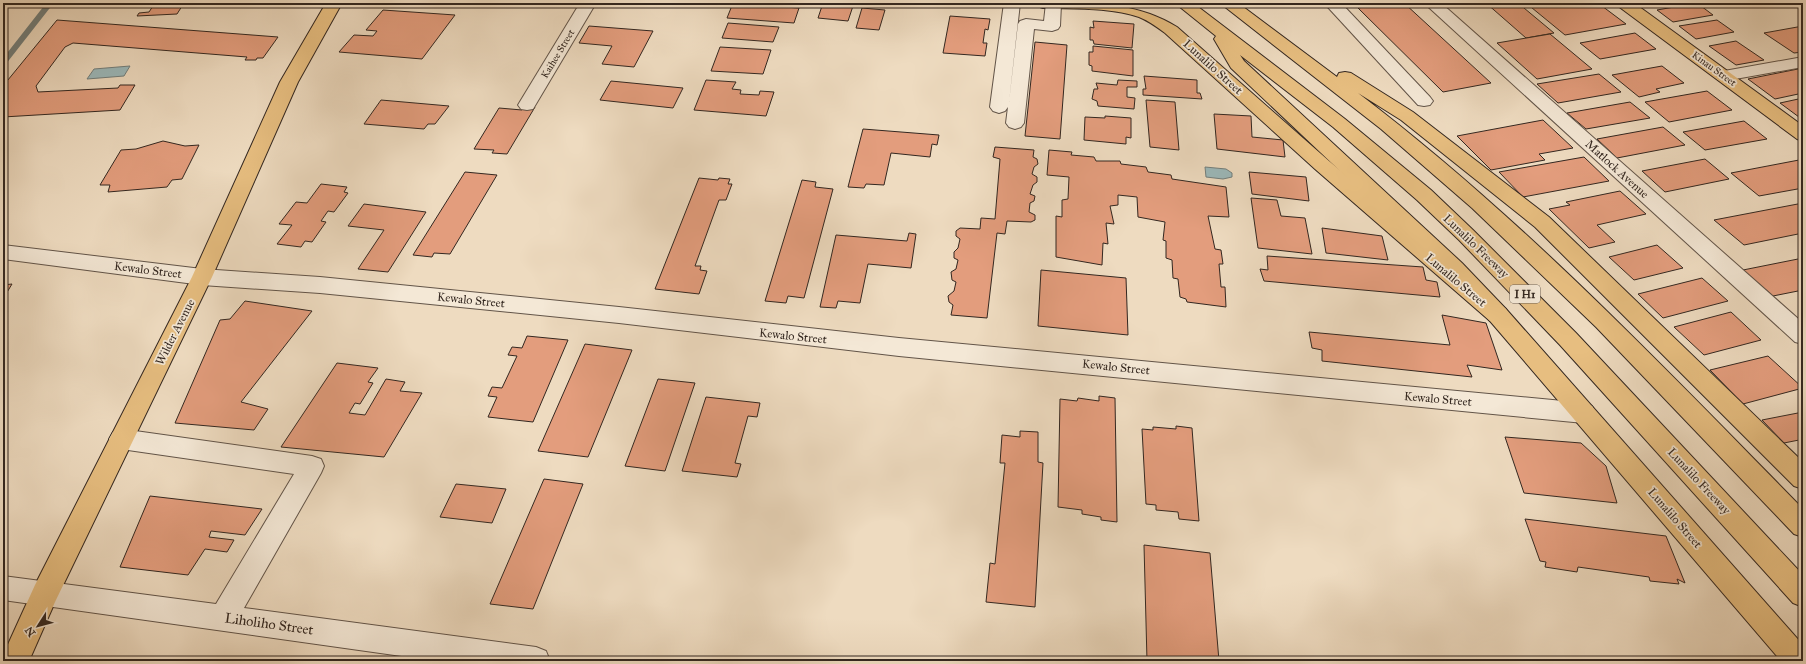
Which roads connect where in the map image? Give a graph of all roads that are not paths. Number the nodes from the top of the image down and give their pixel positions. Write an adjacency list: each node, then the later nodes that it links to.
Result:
1 (334, 3): 19 (main road, Wilder Avenue)
2 (588, 3): 14 (street, Kaihee Street)
3 (1012, 3): 15 (street)
4 (1048, 3): 16 (street); 20 (main road, Lunalilo Street)
5 (1183, 3): 10 (main road, Lunalilo Freeway / I H1)
6 (1230, 3): 24 (main road); 25 (main road)
7 (1332, 3): 13 (street)
8 (1432, 3): 21 (street, Matlock Avenue)
9 (1624, 3): 12 (main road, Kinau Street)
10 (1215, 28): 20 (main road); 28 (main road, Lunalilo Freeway / I H1)
11 (1803, 62): 12 (street)
12 (1724, 76): 17 (main road, Kinau Street)
13 (1424, 101)
14 (527, 105)
15 (999, 107)
16 (1015, 123)
17 (1803, 135)
18 (3, 252): 19 (street, Kewalo Street)
19 (202, 277): 22 (street, Kewalo Street); 23 (main road, Wilder Avenue)
20 (1498, 316): 22 (main road, Lunalilo Street)
21 (1803, 336)
22 (1584, 412): 32 (main road, Lunalilo Street)
23 (121, 439): 27 (main road, Wilder Avenue); 29 (street)
24 (1803, 478)
25 (1803, 526)
26 (3, 588): 27 (street, Liholiho Street)
27 (45, 594): 29 (street, Liholiho Street); 30 (main road, Wilder Avenue)
28 (1803, 594)
29 (223, 618): 31 (street, Liholiho Street)
30 (15, 661)
31 (536, 661)
32 (1799, 661)

